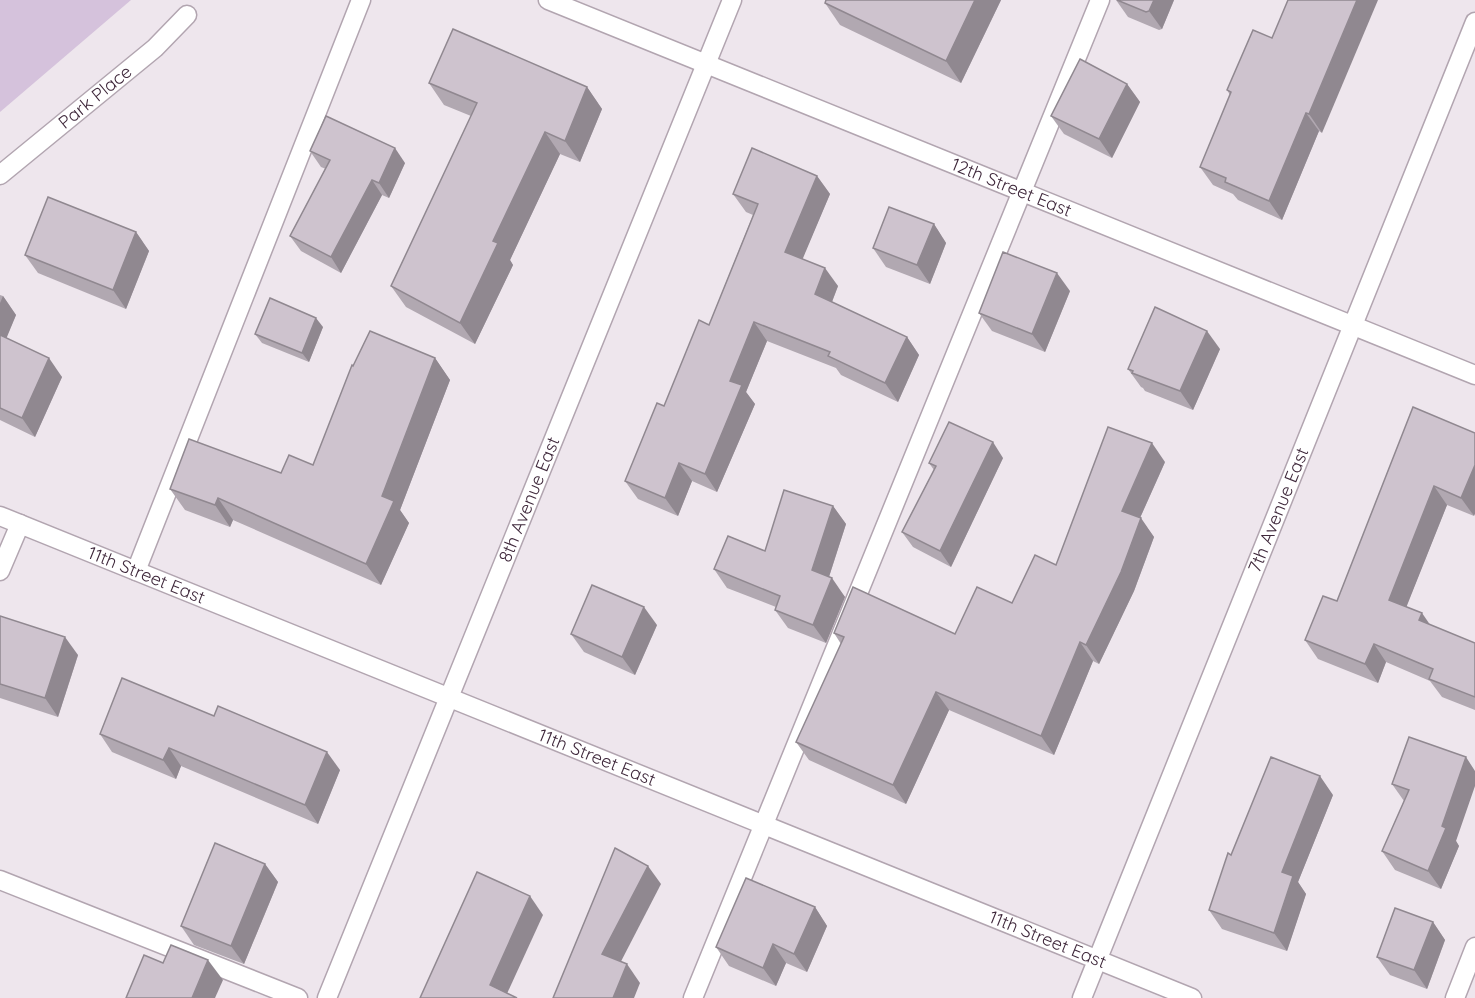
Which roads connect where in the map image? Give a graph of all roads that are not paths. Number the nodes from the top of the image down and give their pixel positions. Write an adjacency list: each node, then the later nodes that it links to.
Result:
1 (361, 0): 15 (street)
2 (548, 0): 7 (street, 12th Street East)
3 (732, 0): 7 (street, 8th Avenue East)
4 (1100, 0): 9 (street)
5 (187, 15): 8 (street, Park Place)
6 (1475, 22): 10 (street, 7th Avenue East)
7 (706, 64): 9 (street, 12th Street East); 16 (street, 8th Avenue East)
8 (0, 175)
9 (1021, 191): 10 (street, 12th Street East); 17 (street)
10 (1354, 326): 11 (street, 12th Street East); 20 (street, 7th Avenue East)
11 (1475, 375)
12 (0, 516): 13 (street, 11th Street East)
13 (20, 524): 14 (street); 15 (street, 11th Street East)
14 (0, 571)
15 (136, 571): 16 (street, 11th Street East)
16 (448, 697): 17 (street, 11th Street East); 22 (street, 8th Avenue East)
17 (763, 824): 20 (street, 11th Street East); 23 (street)
18 (0, 880): 21 (street)
19 (1475, 947): 26 (street)
20 (1097, 960): 24 (street, 7th Avenue East); 25 (street, 11th Street East)
21 (298, 998)
22 (327, 998)
23 (693, 998)
24 (1082, 998)
25 (1192, 998)
26 (1455, 998)

